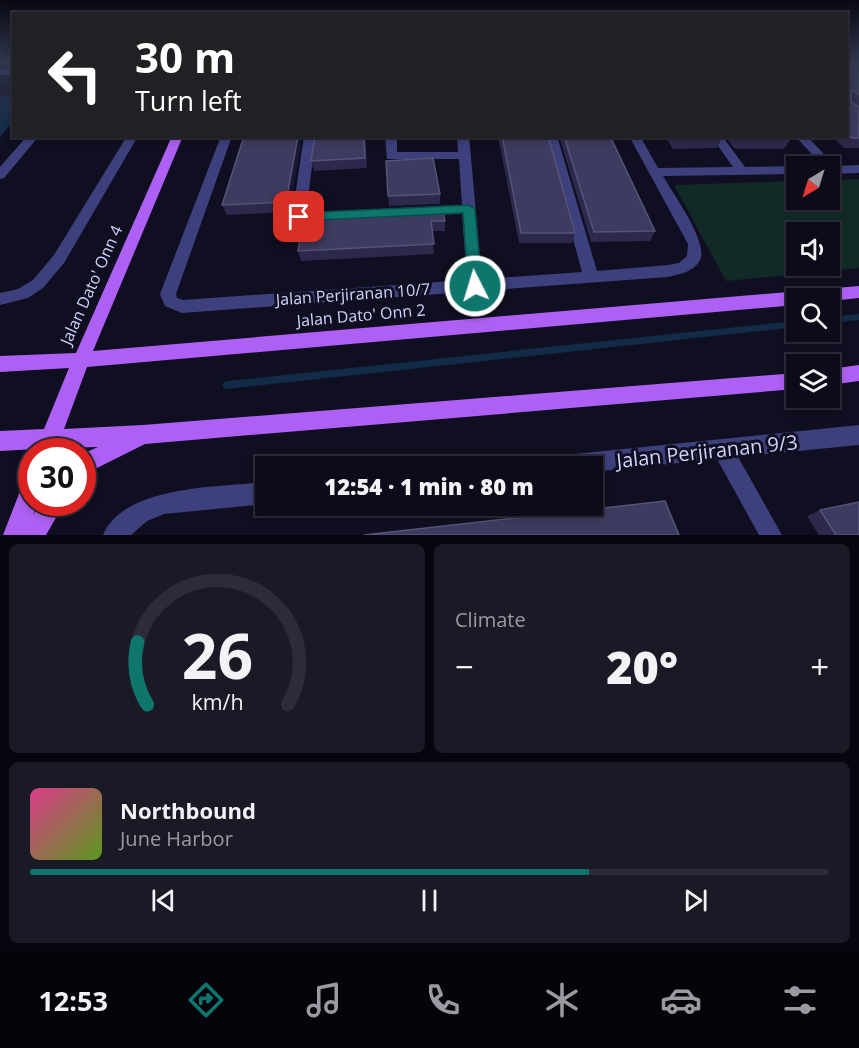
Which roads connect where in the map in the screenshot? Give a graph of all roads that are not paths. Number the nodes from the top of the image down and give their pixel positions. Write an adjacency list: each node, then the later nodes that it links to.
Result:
1 (32, 138): 19 (street)
2 (132, 138): 27 (street)
3 (177, 138): 29 (main road, Jalan Dato' Onn 4)
4 (226, 138): 24 (street, Jalan Perjiranan 10/7)
5 (310, 138): 22 (street)
6 (391, 138): 12 (street)
7 (463, 138): 12 (street)
8 (551, 138): 23 (street)
9 (635, 138): 18 (street)
10 (717, 138): 17 (street)
11 (802, 138): 13 (street)
12 (464, 155): 20 (street)
13 (819, 156)
14 (840, 168): 15 (street)
15 (859, 169)
16 (786, 170): 17 (street)
17 (742, 171): 18 (street)
18 (654, 172): 23 (street, Jalan Perjiranan 10/7)
19 (0, 175)
20 (469, 209): 21 (street); 24 (street)
21 (412, 212)
22 (333, 215)
23 (591, 277): 24 (street, Jalan Perjiranan 10/7)
24 (475, 286)
25 (859, 292): 26 (main road, Jalan Dato' Onn 2)
26 (840, 294)
27 (0, 299)
28 (786, 300): 29 (main road, Jalan Dato' Onn 2)
29 (81, 360): 30 (main road, Jalan Dato' Onn 2); 36 (main road, Jalan Dato' Onn 4)
30 (0, 364)
31 (859, 374): 32 (main road)
32 (840, 376)
33 (786, 382): 34 (main road)
34 (143, 435): 37 (main road); 41 (main road)
35 (859, 435): 40 (street, Jalan Perjiranan 9/3)
36 (51, 438)
37 (96, 440)
38 (0, 441): 39 (main road)
39 (18, 442)
40 (723, 451): 42 (street, Jalan Perjiranan 9/3); 49 (street)
41 (96, 458)
42 (603, 462)
43 (255, 494): 48 (street)
44 (21, 516): 46 (main road)
45 (45, 516): 47 (main road)
46 (14, 535)
47 (33, 535)
48 (114, 535)
49 (771, 535)

